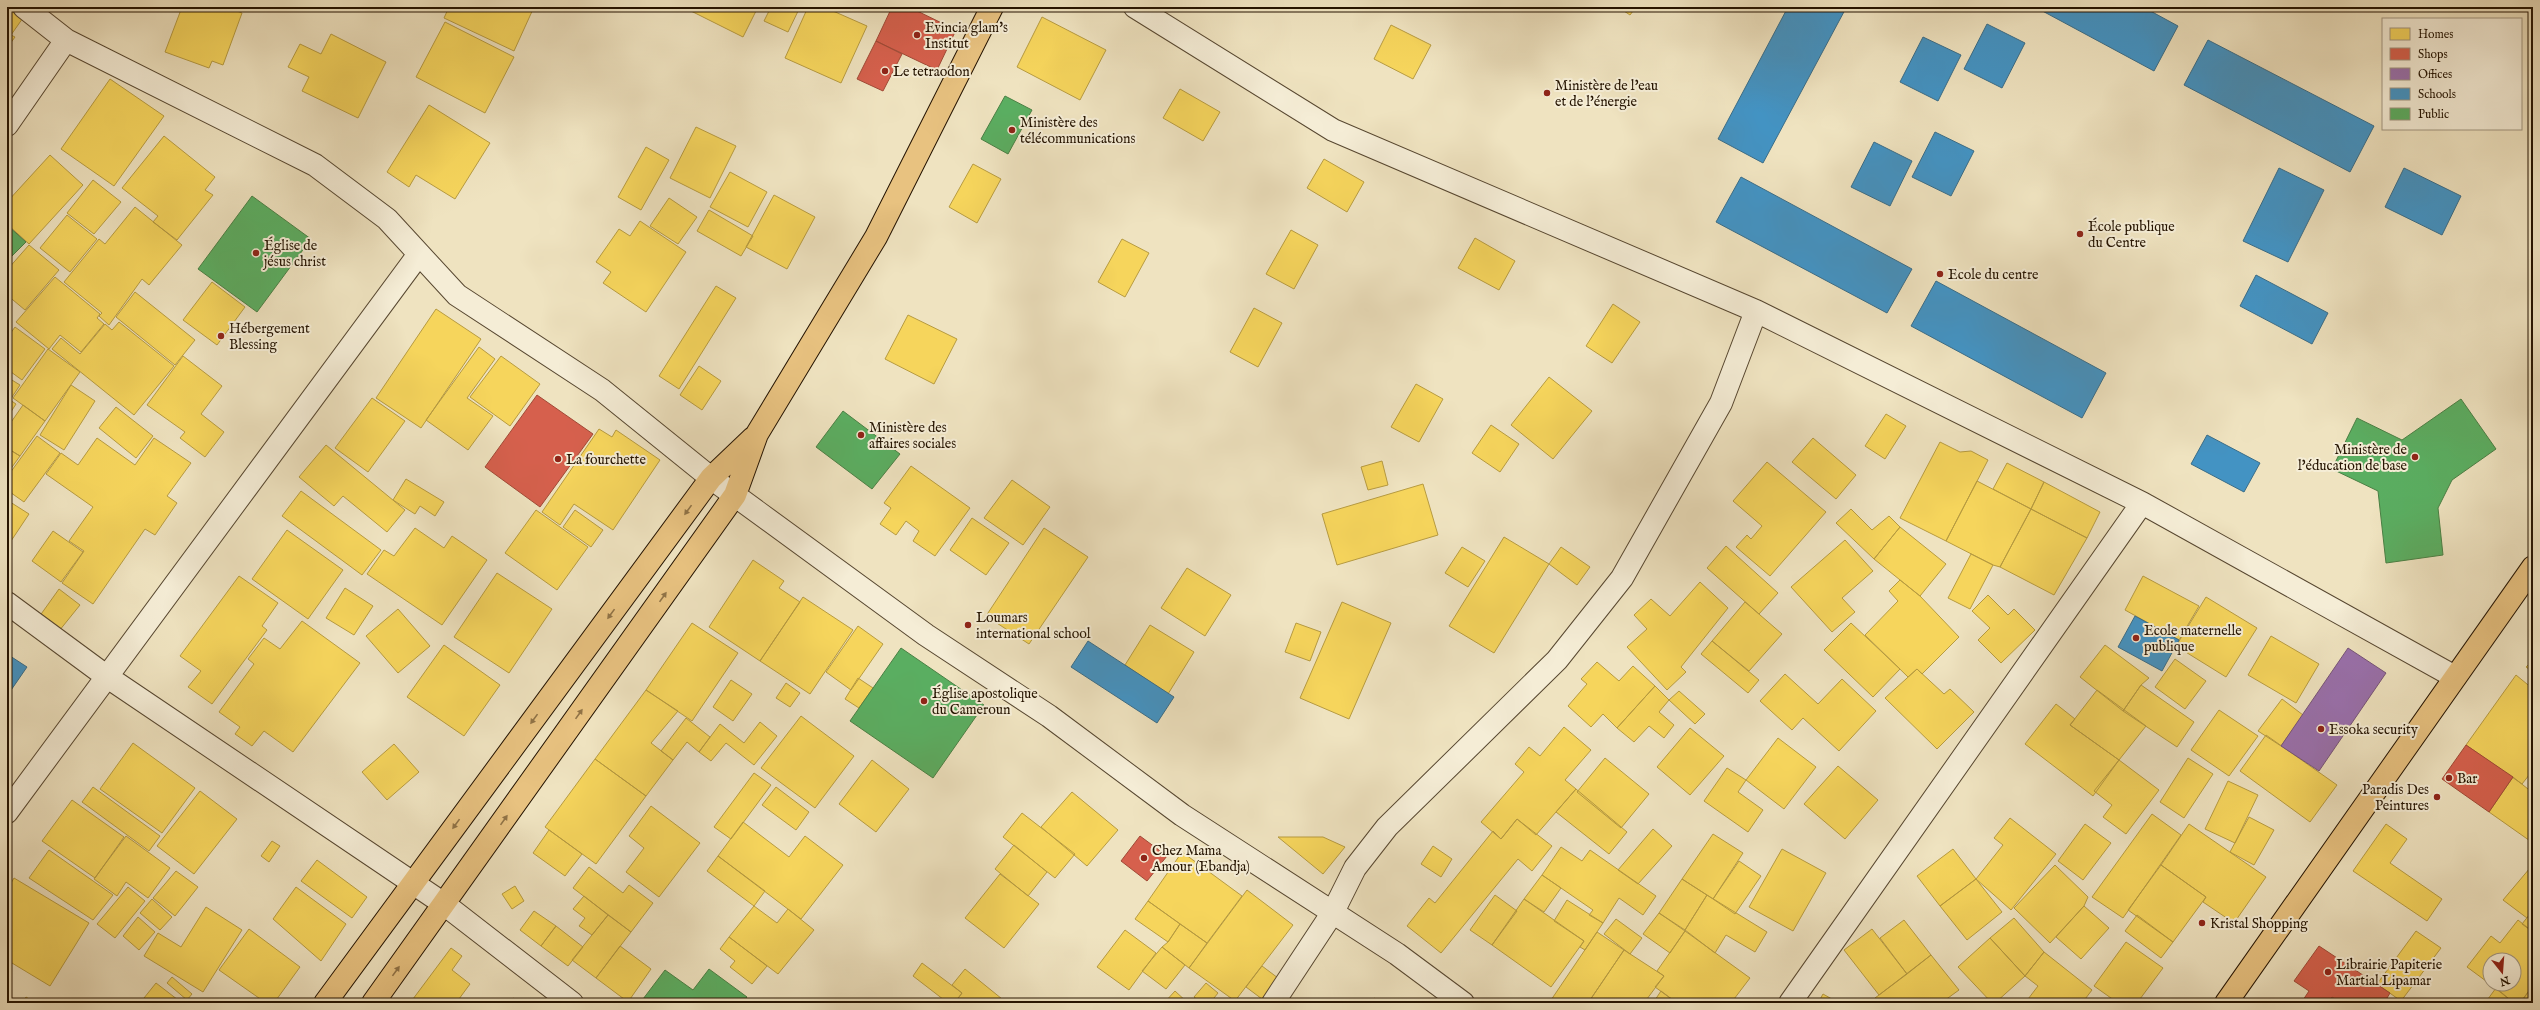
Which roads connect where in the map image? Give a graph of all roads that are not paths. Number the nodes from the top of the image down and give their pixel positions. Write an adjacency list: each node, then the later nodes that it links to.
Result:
1 (24, 7): 4 (street)
2 (992, 7): 8 (main road)
3 (1135, 7): 7 (street)
4 (66, 40): 5 (street); 6 (street)
5 (7, 125)
6 (419, 254): 9 (street); 14 (street)
7 (1756, 311): 11 (street); 19 (street)
8 (757, 434): 9 (main road); 10 (main road)
9 (711, 478): 10 (street); 17 (main road, one-way to 17)
10 (735, 495): 18 (main road, one-way to 10); 19 (street)
11 (2142, 503): 15 (street); 25 (street)
12 (2533, 567): 15 (main road)
13 (7, 603): 14 (street)
14 (106, 676): 16 (street); 17 (street)
15 (2455, 677): 26 (main road)
16 (7, 812)
17 (412, 883): 18 (street); 20 (main road)
18 (444, 904): 21 (main road, one-way to 18); 22 (street)
19 (1333, 912): 23 (street); 24 (street)
20 (325, 1003)
21 (373, 1003)
22 (572, 1003)
23 (1273, 1003)
24 (1463, 1003)
25 (1790, 1003)
26 (2226, 1003)

